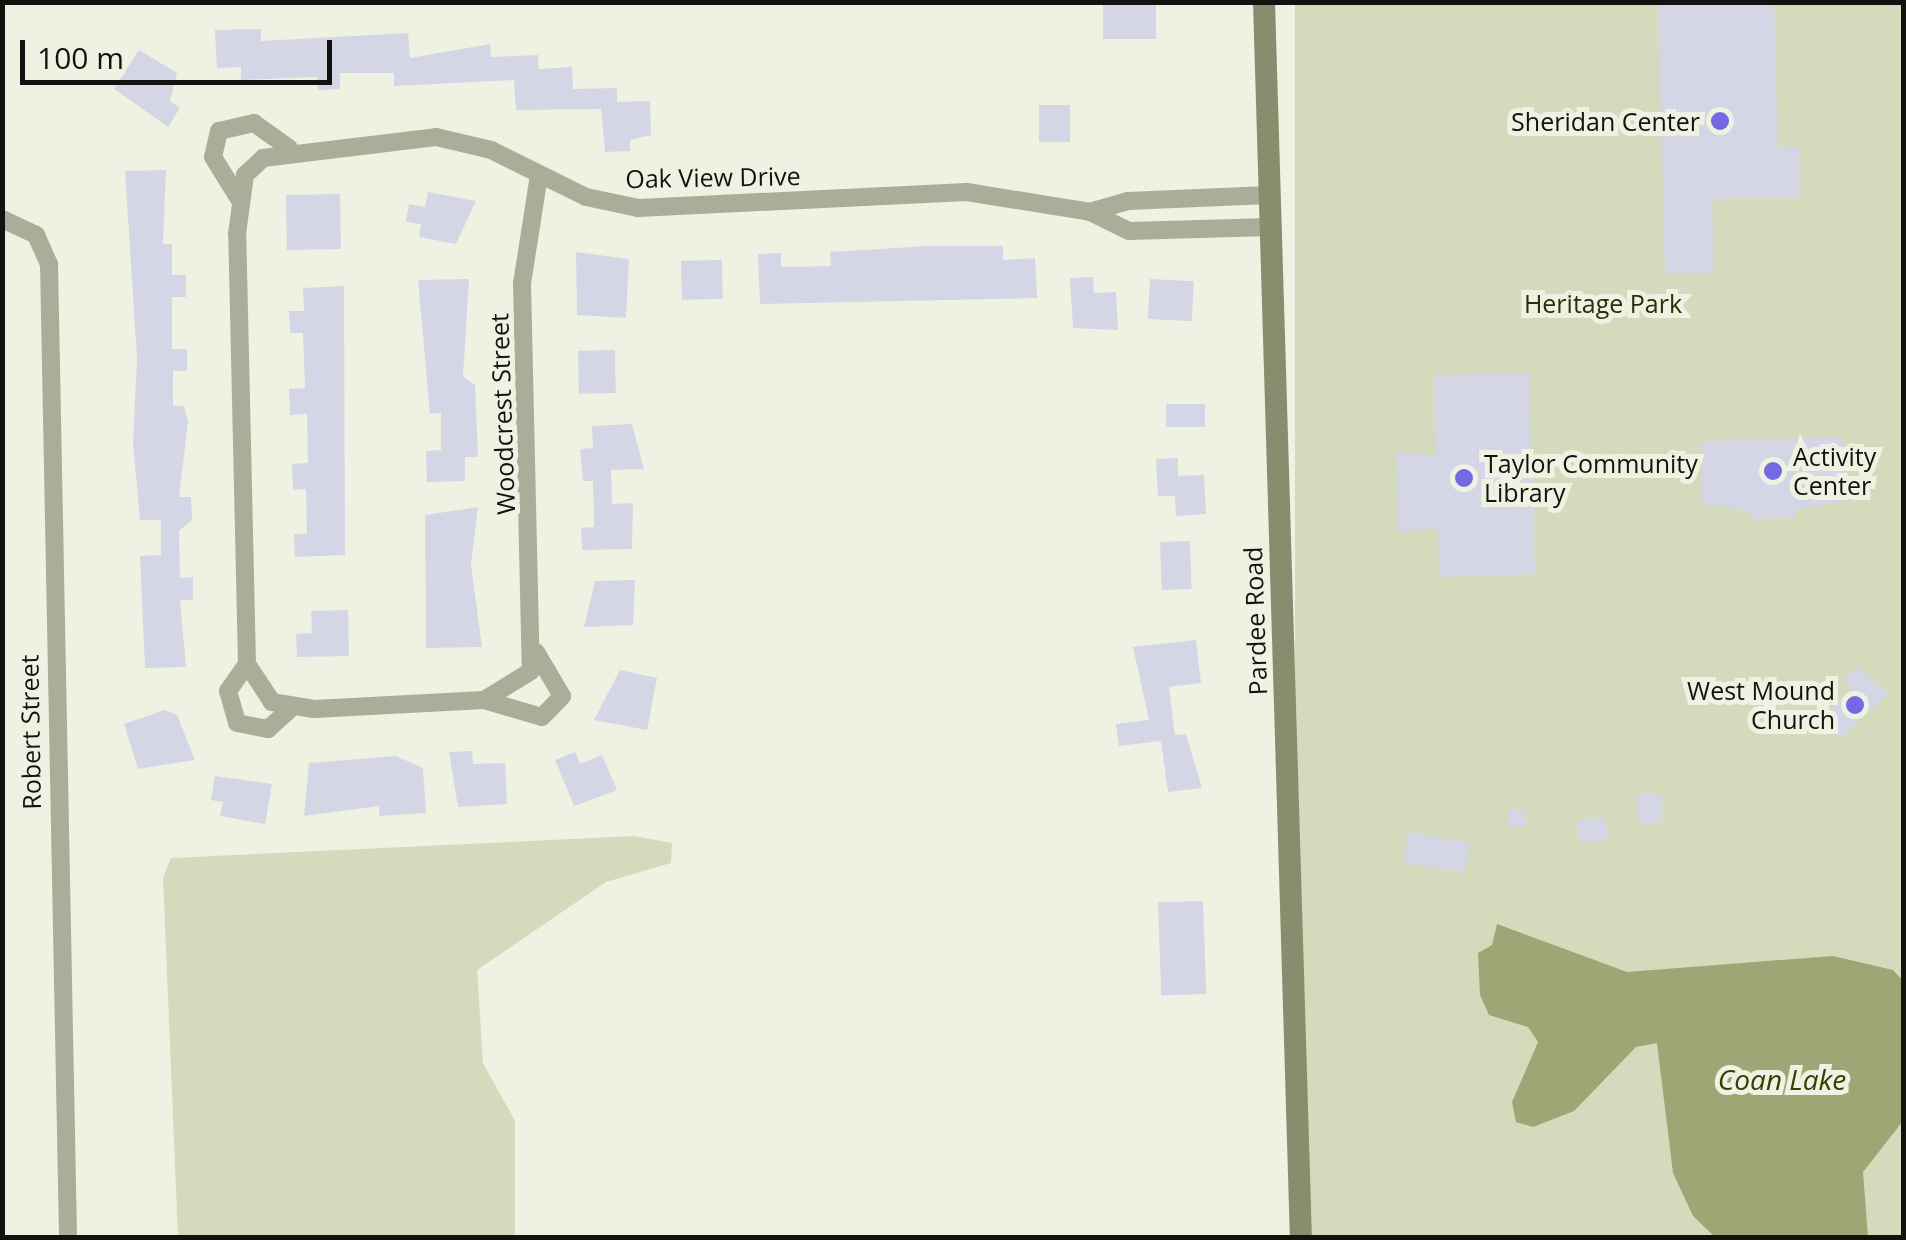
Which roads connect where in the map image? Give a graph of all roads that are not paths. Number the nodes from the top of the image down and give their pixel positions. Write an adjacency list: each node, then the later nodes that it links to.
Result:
1 (1264, 2): 4 (main road, Pardee Road)
2 (288, 148): 3 (street, Oak View Drive); 5 (street); 5 (street)
3 (540, 175): 6 (street, Oak View Drive); 9 (street, Woodcrest Street)
4 (1269, 195): 6 (street, Oak View Drive); 8 (main road, Pardee Road)
5 (238, 199): 10 (street)
6 (1090, 212): 8 (street, Oak View Drive)
7 (2, 219): 13 (street, Robert Street)
8 (1270, 228): 14 (main road, Pardee Road)
9 (536, 652): 11 (street); 11 (street, Woodcrest Street)
10 (247, 664): 12 (street, Woodcrest Street); 12 (street, Woodcrest Street)
11 (484, 700): 12 (street, Woodcrest Street)
12 (291, 708)
13 (68, 1238)
14 (1301, 1238)

